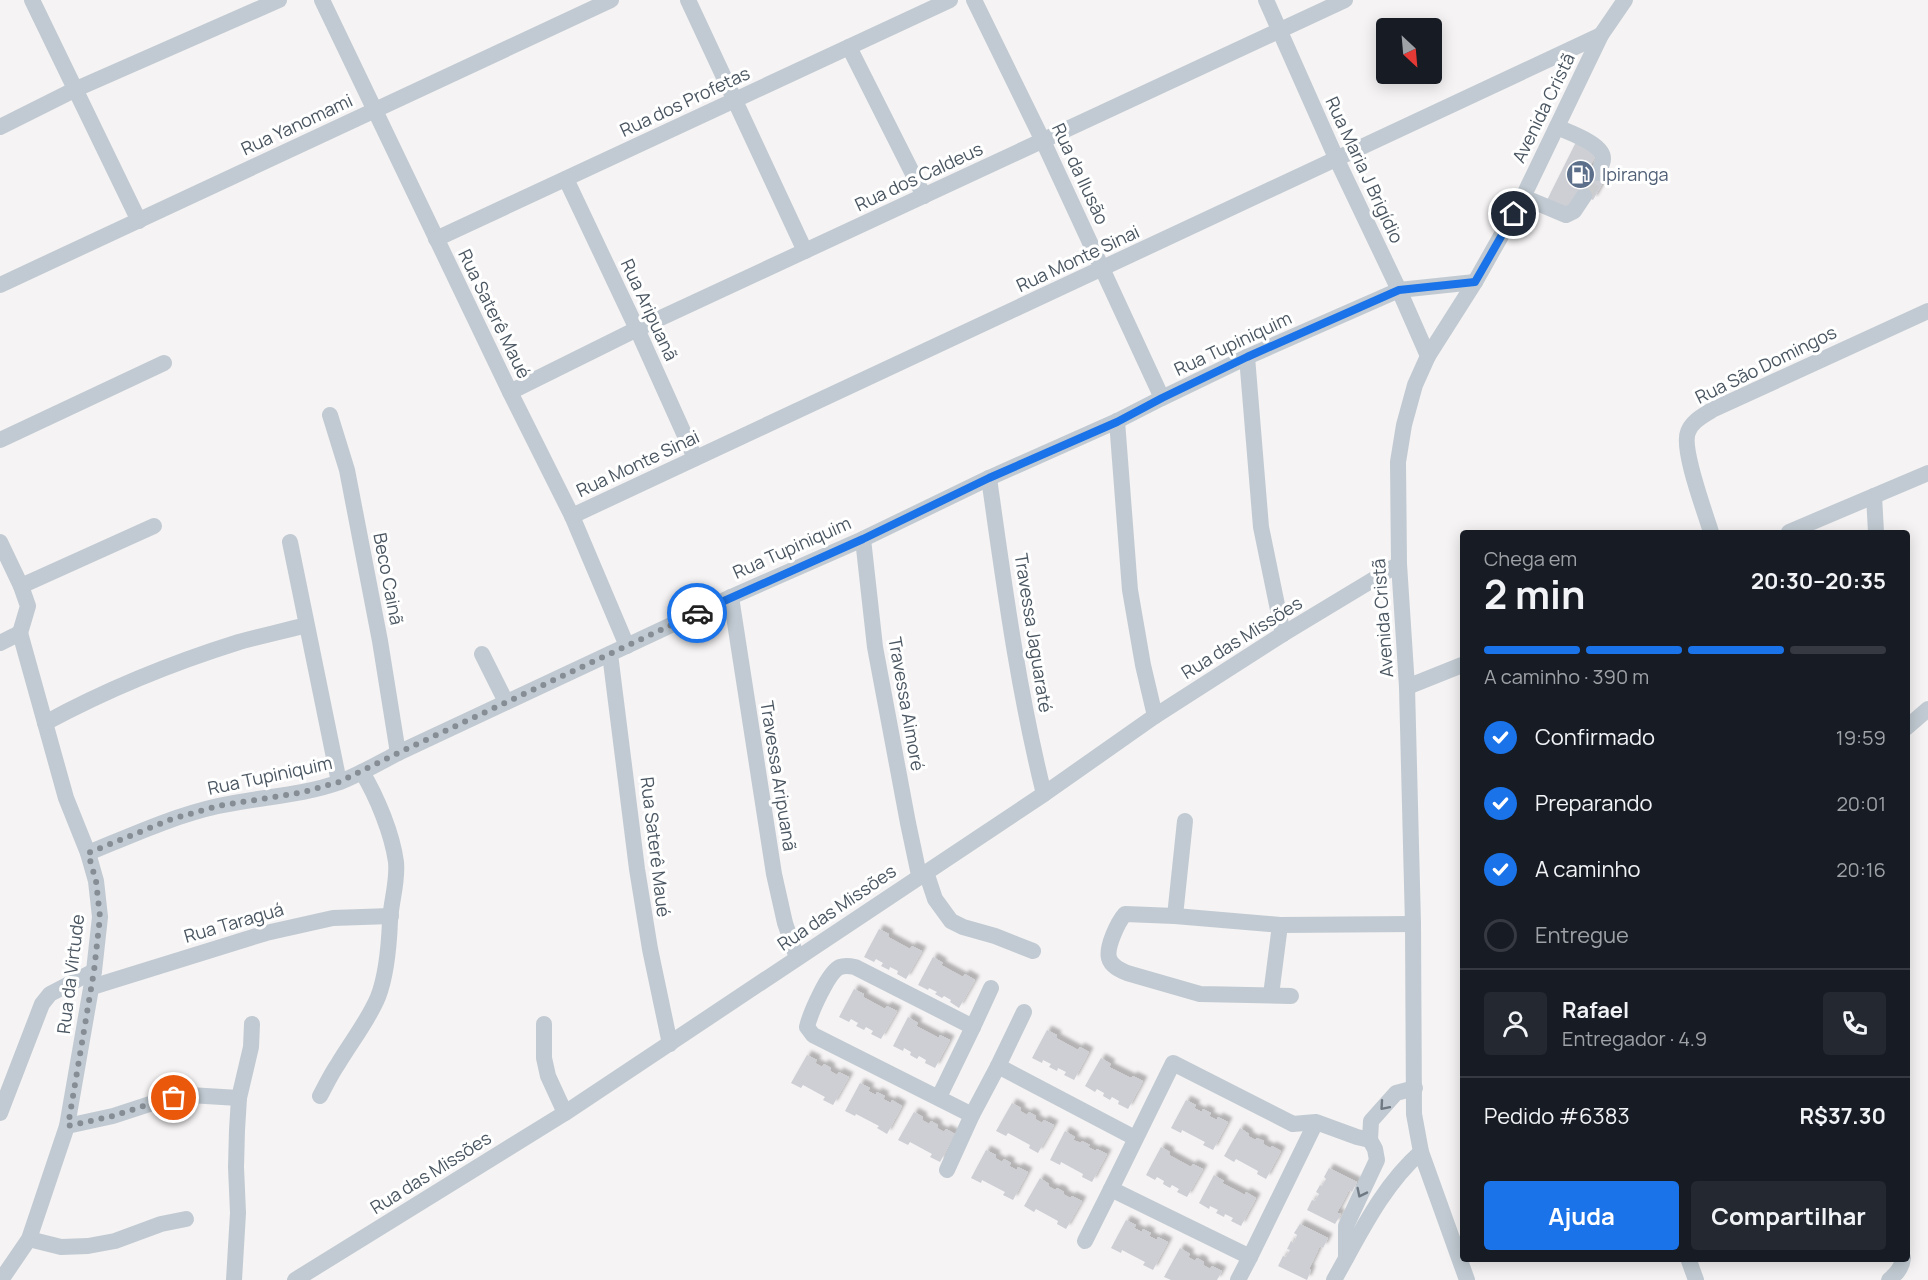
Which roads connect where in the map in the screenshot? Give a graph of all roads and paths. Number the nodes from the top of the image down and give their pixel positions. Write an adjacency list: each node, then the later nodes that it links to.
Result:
1 (32, 0): 14 (street)
2 (279, 0): 14 (street)
3 (322, 0): 16 (street, Rua Saterê Maué)
4 (611, 0): 16 (street, Rua Yanomami)
5 (688, 0): 15 (street)
6 (950, 0): 13 (street, Rua dos Profetas)
7 (974, 0): 19 (street, Rua da Ilusão)
8 (1266, 0): 11 (street, Rua Maria J Brigídio)
9 (1346, 0): 11 (street, Rua dos Caldeus)
10 (1625, 0): 12 (street, Avenida Cristã)
11 (1280, 29): 19 (street, Rua dos Caldeus); 20 (street, Rua Maria J Brigídio)
12 (1601, 35): 18 (street, Avenida Cristã); 20 (street, Rua Monte Sinai)
13 (849, 47): 15 (street, Rua dos Profetas); 23 (street)
14 (74, 90): 17 (street); 26 (street)
15 (735, 100): 22 (street, Rua dos Profetas); 28 (street)
16 (375, 110): 26 (street, Rua Yanomami); 27 (street, Rua Saterê Maué)
17 (0, 127)
18 (1557, 127): 21 (street); 25 (street, Avenida Cristã)
19 (1044, 141): 23 (street, Rua dos Caldeus); 29 (street, Rua da Ilusão)
20 (1337, 160): 29 (street, Rua Monte Sinai); 32 (street, Rua Maria J Brigídio)
21 (1598, 173)
22 (566, 179): 27 (street, Rua dos Profetas); 34 (street, Rua Aripuanã)
23 (924, 196): 28 (street, Rua dos Caldeus)
24 (1584, 196): 25 (street)
25 (1523, 197): 30 (street, Avenida Cristã)
26 (139, 221): 31 (street, Rua Yanomami)
27 (436, 239): 38 (street, Rua Saterê Maué)
28 (805, 251): 34 (street, Rua dos Caldeus)
29 (1102, 269): 39 (street, Rua da Ilusão); 43 (street, Rua Monte Sinai)
30 (1475, 282): 32 (street, Rua Tupiniquim); 35 (street, Avenida Cristã)
31 (0, 285)
32 (1399, 290): 35 (street, Rua Maria J Brigídio); 36 (street, Rua Tupiniquim)
33 (1928, 311): 49 (street, Rua São Domingos)
34 (637, 328): 38 (street, Rua dos Caldeus); 43 (street, Rua Aripuanã)
35 (1428, 356): 55 (street, Avenida Cristã)
36 (1247, 357): 39 (street, Rua Tupiniquim); 60 (street)
37 (164, 363): 42 (street)
38 (510, 392): 47 (street, Rua Saterê Maué)
39 (1162, 398): 41 (street, Rua Tupiniquim)
40 (330, 415): 72 (street, Beco Cainã)
41 (1117, 422): 45 (street, Rua Tupiniquim); 69 (street)
42 (0, 440)
43 (695, 458): 47 (street, Rua Monte Sinai)
44 (1928, 473): 46 (street)
45 (989, 478): 52 (street, Rua Tupiniquim); 75 (street, Travessa Jaguaraté)
46 (1874, 495): 50 (street); 51 (street)
47 (572, 516): 62 (street, Rua Saterê Maué)
48 (154, 526): 56 (street)
49 (1710, 530)
50 (1794, 530)
51 (1876, 530)
52 (863, 539): 57 (street, Rua Tupiniquim); 78 (street, Travessa Aimoré)
53 (290, 542): 58 (street)
54 (0, 543): 56 (street)
55 (1399, 564): 60 (street, Rua das Missões); 66 (street, Avenida Cristã)
56 (21, 586): 59 (street)
57 (731, 597): 62 (street, Rua Tupiniquim); 84 (street, Travessa Aripuanã)
58 (306, 626): 70 (street); 74 (street)
59 (20, 633): 61 (street); 70 (street, Rua da Virtude)
60 (1283, 634): 69 (street, Rua das Missões)
61 (0, 643)
62 (627, 646): 64 (street, Rua Tupiniquim)
63 (482, 654): 67 (street)
64 (610, 654): 67 (street, Rua Tupiniquim); 93 (street, Rua Saterê Maué)
65 (1460, 666): 66 (street)
66 (1407, 687): 81 (street, Avenida Cristã)
67 (506, 702): 72 (street, Rua Tupiniquim)
68 (1928, 709): 71 (street)
69 (1155, 716): 75 (street, Rua das Missões)
70 (45, 723): 77 (street, Rua da Virtude)
71 (1910, 725)
72 (398, 753): 73 (street, Rua Tupiniquim)
73 (362, 772): 74 (street, Rua Tupiniquim); 79 (street)
74 (339, 782): 77 (street, Rua Tupiniquim)
75 (1044, 794): 78 (street, Rua das Missões)
76 (1185, 821): 80 (street)
77 (88, 853): 85 (street, Rua da Virtude)
78 (922, 874): 83 (street, Travessa Aimoré); 84 (street, Rua das Missões)
79 (391, 916): 85 (street, Rua Taraguá); 96 (street)
80 (1175, 916): 82 (street); 87 (street)
81 (1413, 924): 82 (street); 95 (street, Avenida Cristã)
82 (1280, 925): 87 (street)
83 (1033, 951)
84 (797, 958): 93 (street, Rua das Missões)
85 (93, 979): 99 (street, Rua Taraguá); 103 (street, Rua da Virtude)
86 (992, 988): 92 (street)
87 (1271, 995): 88 (street)
88 (1292, 996)
89 (1024, 1012): 94 (street)
90 (252, 1024): 98 (street)
91 (544, 1024): 100 (street)
92 (973, 1027): 97 (street); 97 (street)
93 (670, 1044): 100 (street, Rua das Missões)
94 (998, 1066): 101 (street); 104 (street)
95 (1415, 1088): 105 (street, one-way to 105); 106 (street, Avenida Cristã)
96 (320, 1096)
97 (939, 1097): 101 (street)
98 (239, 1098): 103 (street); 119 (street)
99 (0, 1113)
100 (565, 1113): 120 (street, Rua das Missões)
101 (972, 1115): 107 (street)
102 (1316, 1122): 104 (street); 105 (street); 112 (street)
103 (68, 1126): 110 (street, Rua da Virtude)
104 (1135, 1138): 108 (street)
105 (1370, 1140): 113 (street, one-way to 113)
106 (1421, 1152): 113 (street); 114 (street, Avenida Cristã)
107 (947, 1170)
108 (1111, 1189): 111 (street); 112 (street)
109 (186, 1219): 110 (street)
110 (29, 1239): 118 (street, Rua da Virtude)
111 (1085, 1241)
112 (1250, 1257): 121 (street)
113 (1346, 1258): 122 (street)
114 (1460, 1261)
115 (1461, 1262): 123 (street, Avenida Cristã)
116 (1689, 1262): 124 (street)
117 (1903, 1262): 125 (street)
118 (1, 1280)
119 (234, 1280)
120 (295, 1280)
121 (1238, 1280)
122 (1334, 1280)
123 (1467, 1280)
124 (1696, 1280)
125 (1889, 1280)

